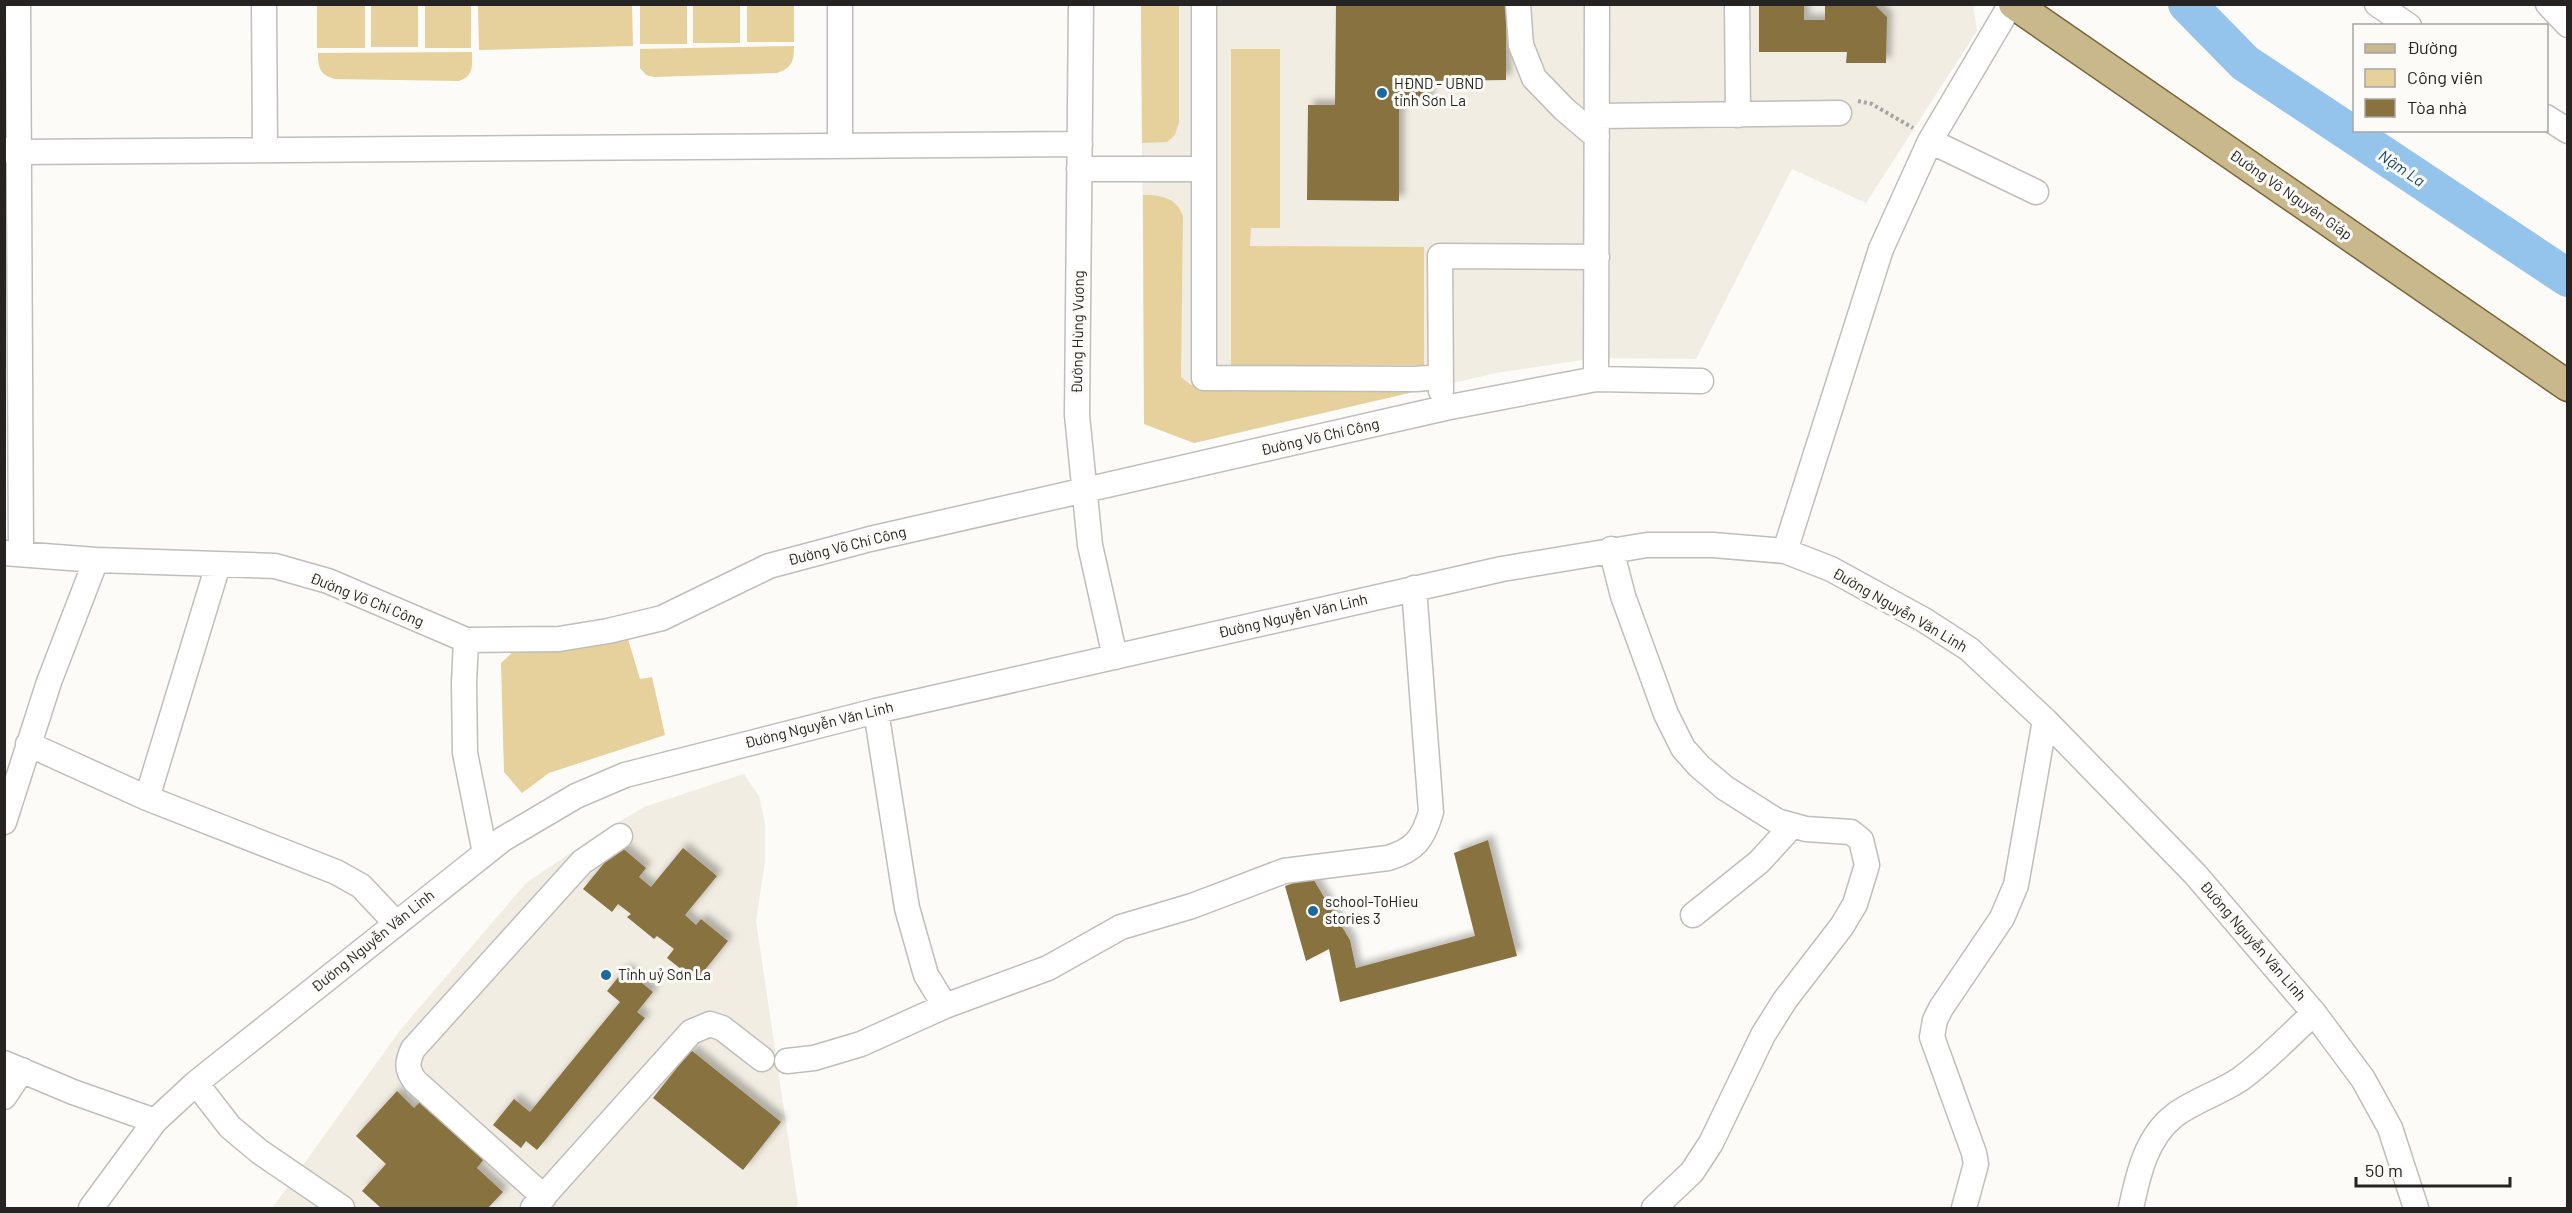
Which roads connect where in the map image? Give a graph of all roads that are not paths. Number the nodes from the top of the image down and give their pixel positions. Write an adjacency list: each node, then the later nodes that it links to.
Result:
1 (18, 4): 23 (street)
2 (264, 4): 22 (street)
3 (840, 4): 21 (street)
4 (1081, 4): 20 (street, Đường Hùng Vương)
5 (1204, 4): 25 (street)
6 (1518, 4): 17 (street)
7 (1596, 4): 17 (street)
8 (1737, 4): 15 (street)
9 (2013, 4): 19 (street); 31 (main road, Đường Võ Nguyên Giáp)
10 (2377, 4): 12 (street)
11 (2548, 4): 13 (street)
12 (2406, 24)
13 (2568, 26)
14 (1839, 113): 15 (street)
15 (1738, 114): 17 (street)
16 (2548, 118): 18 (street)
17 (1597, 127): 27 (street)
18 (2568, 131)
19 (1930, 141): 26 (street); 35 (street)
20 (1080, 144): 21 (street); 24 (street, Đường Hùng Vương)
21 (840, 146): 22 (street)
22 (265, 150): 23 (street)
23 (11, 151): 36 (street)
24 (1079, 169): 25 (street); 33 (street, Đường Hùng Vương)
25 (1202, 169): 28 (street)
26 (2036, 192)
27 (1597, 257): 28 (street); 29 (street)
28 (1439, 377): 32 (street)
29 (1596, 379): 30 (street, Đường Võ Chí Công); 32 (street, Đường Võ Chí Công)
30 (1701, 381)
31 (2568, 386)
32 (1446, 408): 33 (street, Đường Võ Chí Công)
33 (1084, 490): 40 (street, Đường Võ Chí Công); 41 (street, Đường Hùng Vương)
34 (1611, 549): 35 (street, Đường Nguyễn Văn Linh); 39 (street, Đường Nguyễn Văn Linh); 47 (street)
35 (1785, 551): 43 (street, Đường Nguyễn Văn Linh)
36 (13, 553): 37 (street, Đường Võ Chí Công)
37 (96, 560): 38 (street, Đường Võ Chí Công); 44 (street)
38 (218, 565): 40 (street, Đường Võ Chí Công); 45 (street)
39 (1414, 588): 41 (street, Đường Nguyễn Văn Linh); 52 (street)
40 (466, 640): 49 (street)
41 (1114, 657): 42 (street, Đường Nguyễn Văn Linh)
42 (876, 711): 49 (street, Đường Nguyễn Văn Linh); 52 (street)
43 (2045, 720): 53 (street, Đường Nguyễn Văn Linh); 64 (street)
44 (28, 744): 45 (street); 46 (street)
45 (147, 798): 51 (street)
46 (4, 822)
47 (1792, 826): 50 (street); 63 (street)
48 (620, 836): 60 (street)
49 (485, 853): 51 (street, Đường Nguyễn Văn Linh)
50 (1693, 915)
51 (395, 922): 57 (street, Đường Nguyễn Văn Linh)
52 (945, 1006): 55 (street)
53 (2314, 1013): 65 (street); 66 (street, Đường Nguyễn Văn Linh)
54 (762, 1059): 60 (street)
55 (787, 1061)
56 (13, 1066): 58 (street); 59 (street)
57 (196, 1083): 59 (street, Đường Nguyễn Văn Linh); 62 (street)
58 (4, 1096)
59 (155, 1121): 61 (street, Đường Nguyễn Văn Linh)
60 (538, 1203)
61 (91, 1209)
62 (342, 1209)
63 (1654, 1209)
64 (1964, 1209)
65 (2131, 1209)
66 (2416, 1209)

